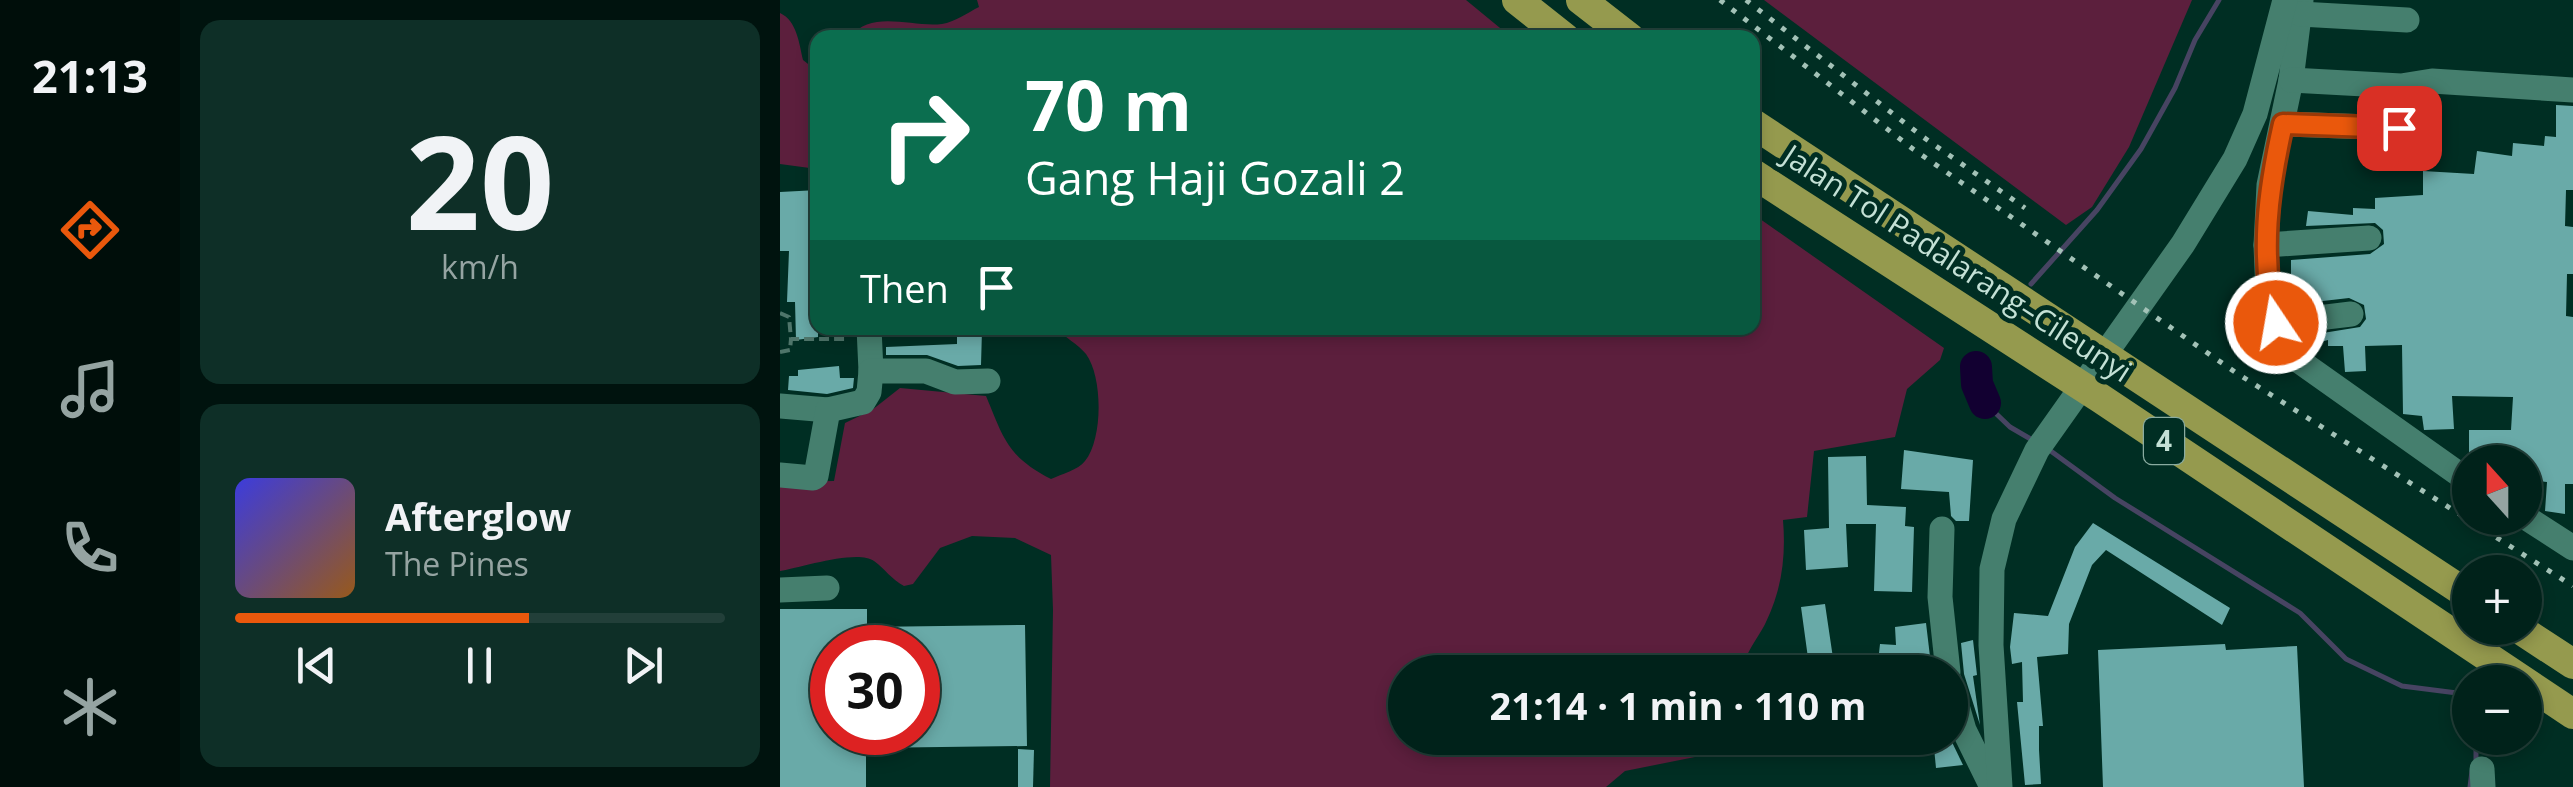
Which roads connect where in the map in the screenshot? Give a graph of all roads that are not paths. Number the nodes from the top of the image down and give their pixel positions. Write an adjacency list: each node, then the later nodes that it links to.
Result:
1 (1517, 0): 5 (highway)
2 (1580, 0): 6 (highway)
3 (2295, 5): 4 (street); 7 (street); 36 (street)
4 (2404, 13)
5 (1555, 30)
6 (1619, 30)
7 (2291, 80): 8 (street); 9 (street)
8 (2573, 90)
9 (2283, 124): 11 (street); 14 (street)
10 (1760, 128): 27 (highway, Jalan Tol Padalarang–Cileunyi / 4)
11 (2399, 128)
12 (1760, 178): 33 (highway, Jalan Tol Padalarang–Cileunyi / 4)
13 (2368, 238): 14 (street)
14 (2266, 245): 16 (street)
15 (2352, 314): 16 (street)
16 (2276, 323): 22 (street)
17 (869, 335): 18 (street)
18 (871, 371): 19 (street); 21 (street)
19 (988, 380)
20 (780, 406): 21 (street)
21 (828, 410): 23 (street)
22 (2452, 469)
23 (780, 475)
24 (2542, 528): 26 (street)
25 (1942, 529): 31 (street)
26 (2573, 548)
27 (2452, 584)
28 (826, 588): 29 (street)
29 (780, 590)
30 (2542, 644): 32 (highway)
31 (1946, 655)
32 (2573, 664)
33 (2573, 714)
34 (1968, 738): 35 (street)
35 (1992, 787)
36 (2000, 787)

